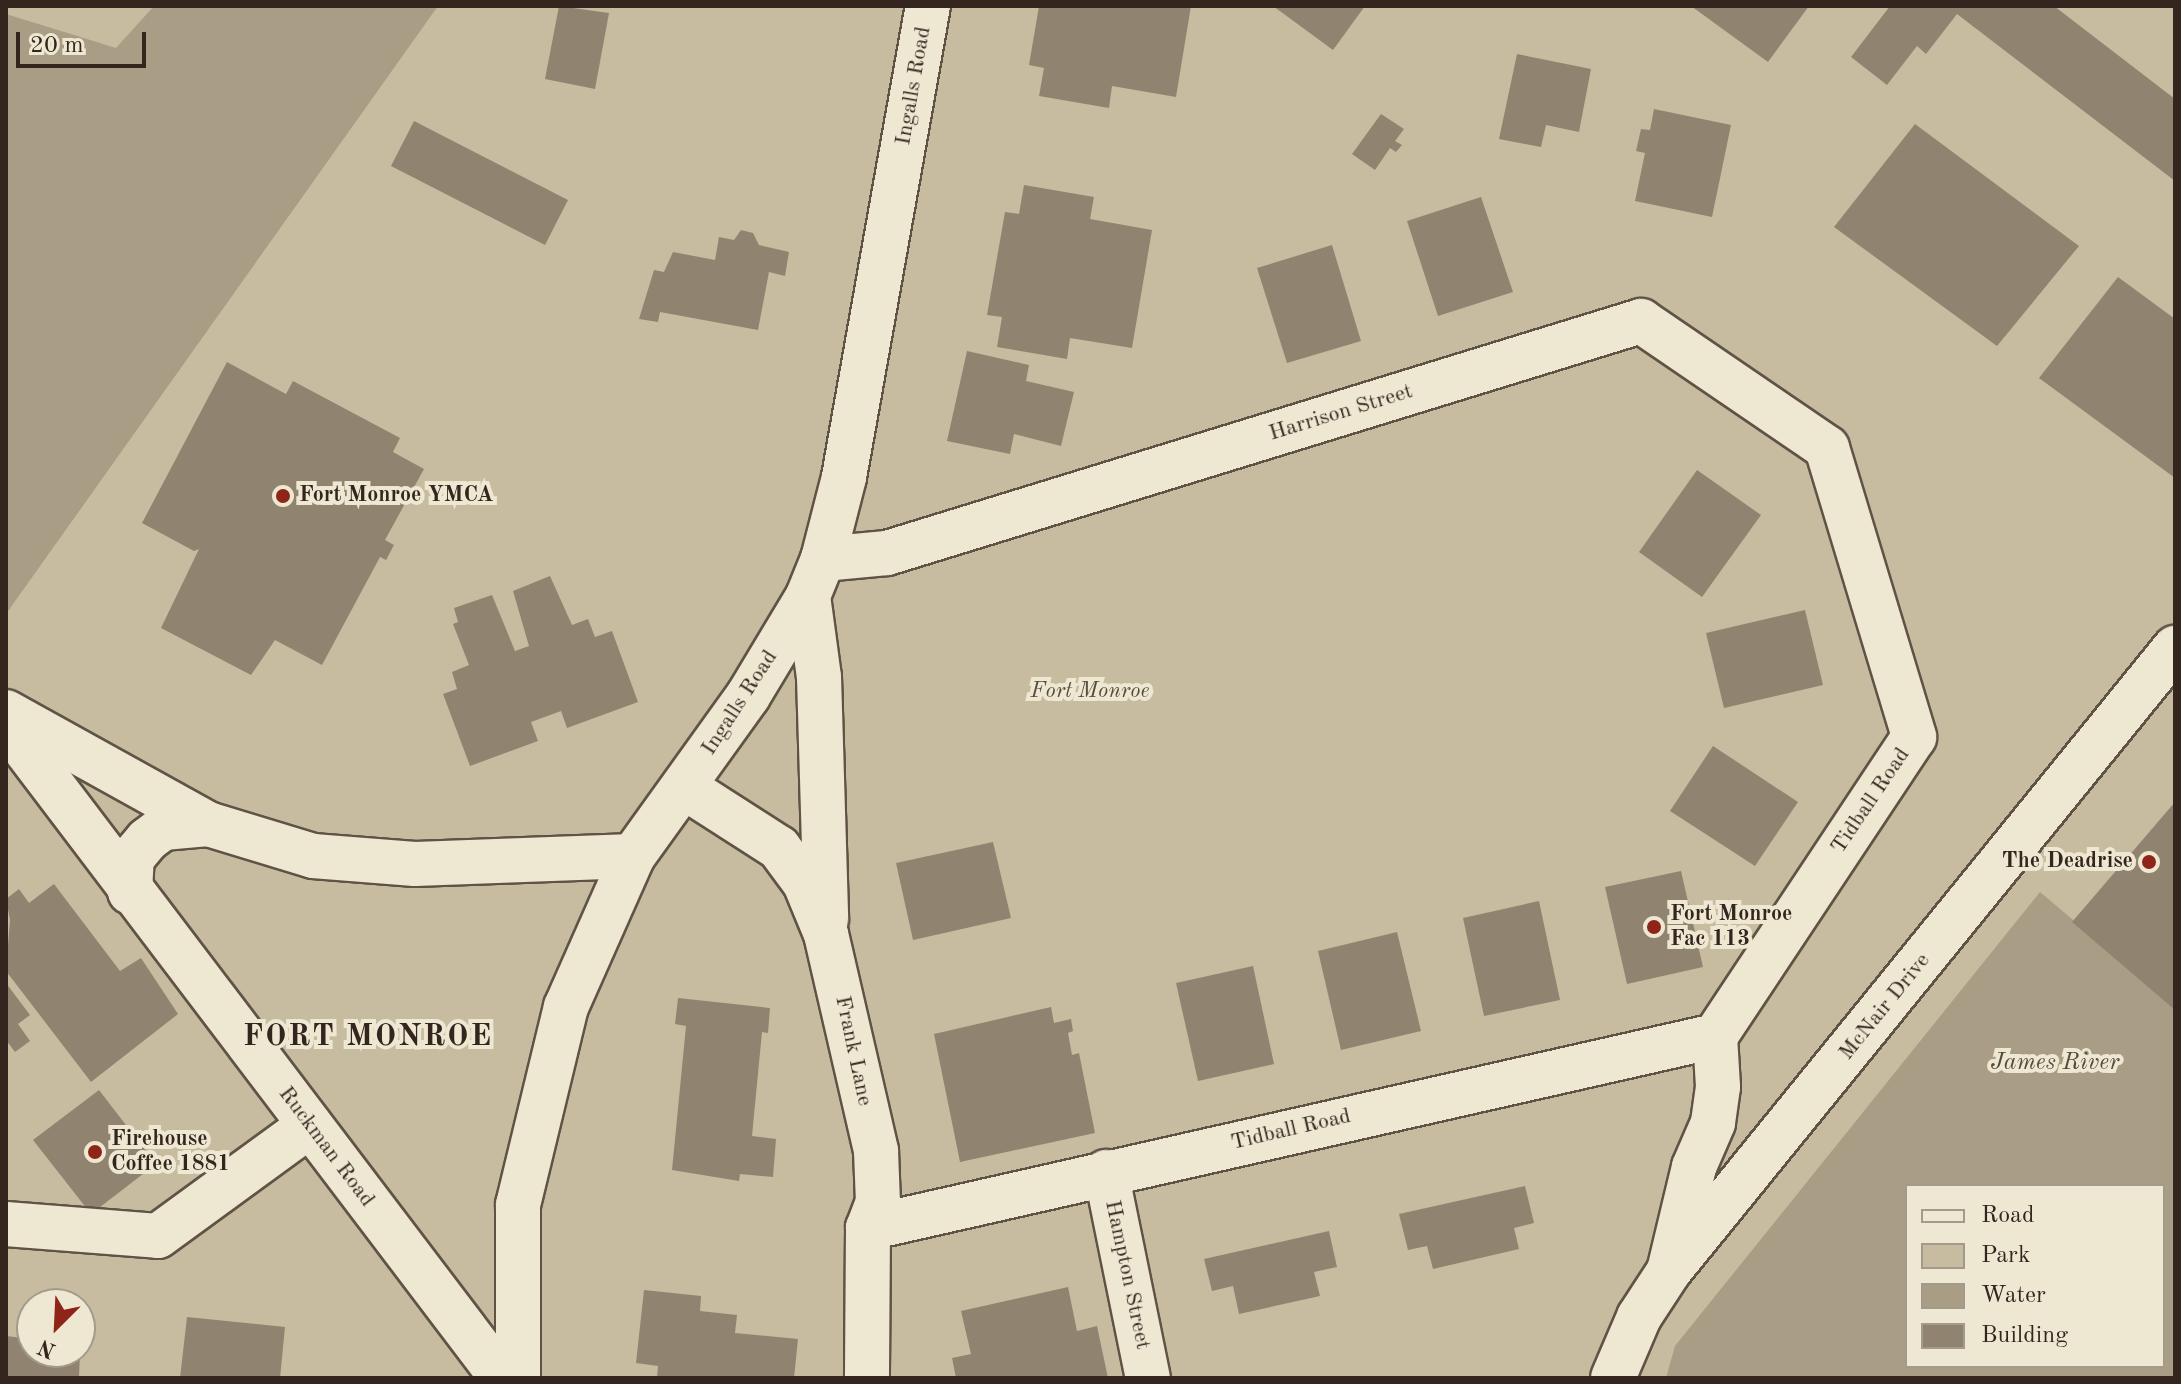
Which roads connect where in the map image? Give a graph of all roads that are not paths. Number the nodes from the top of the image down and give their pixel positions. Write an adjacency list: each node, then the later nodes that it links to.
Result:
1 (928, 6): 3 (street, Ingalls Road)
2 (1827, 448): 3 (street, Harrison Street); 12 (street, Tidball Road)
3 (815, 577): 7 (street, Ingalls Road); 11 (street)
4 (2175, 648): 17 (street, McNair Drive)
5 (6, 712): 8 (street)
6 (6, 724): 10 (street, Ruckman Road)
7 (684, 787): 9 (street, Ingalls Road); 11 (street, Frank Lane)
8 (208, 824): 9 (street); 10 (street)
9 (633, 856): 19 (street, Ingalls Road)
10 (130, 892): 13 (street, Ruckman Road)
11 (826, 934): 16 (street, Frank Lane)
12 (1715, 1036): 14 (street, Tidball Road); 17 (street)
13 (310, 1125): 15 (street); 18 (street, Ruckman Road)
14 (1106, 1172): 16 (street, Tidball Road); 21 (street, Hampton Street)
15 (6, 1224)
16 (868, 1228): 20 (street, Frank Lane)
17 (1669, 1271): 22 (street, McNair Drive)
18 (502, 1378)
19 (518, 1378)
20 (867, 1378)
21 (1148, 1378)
22 (1613, 1378)

